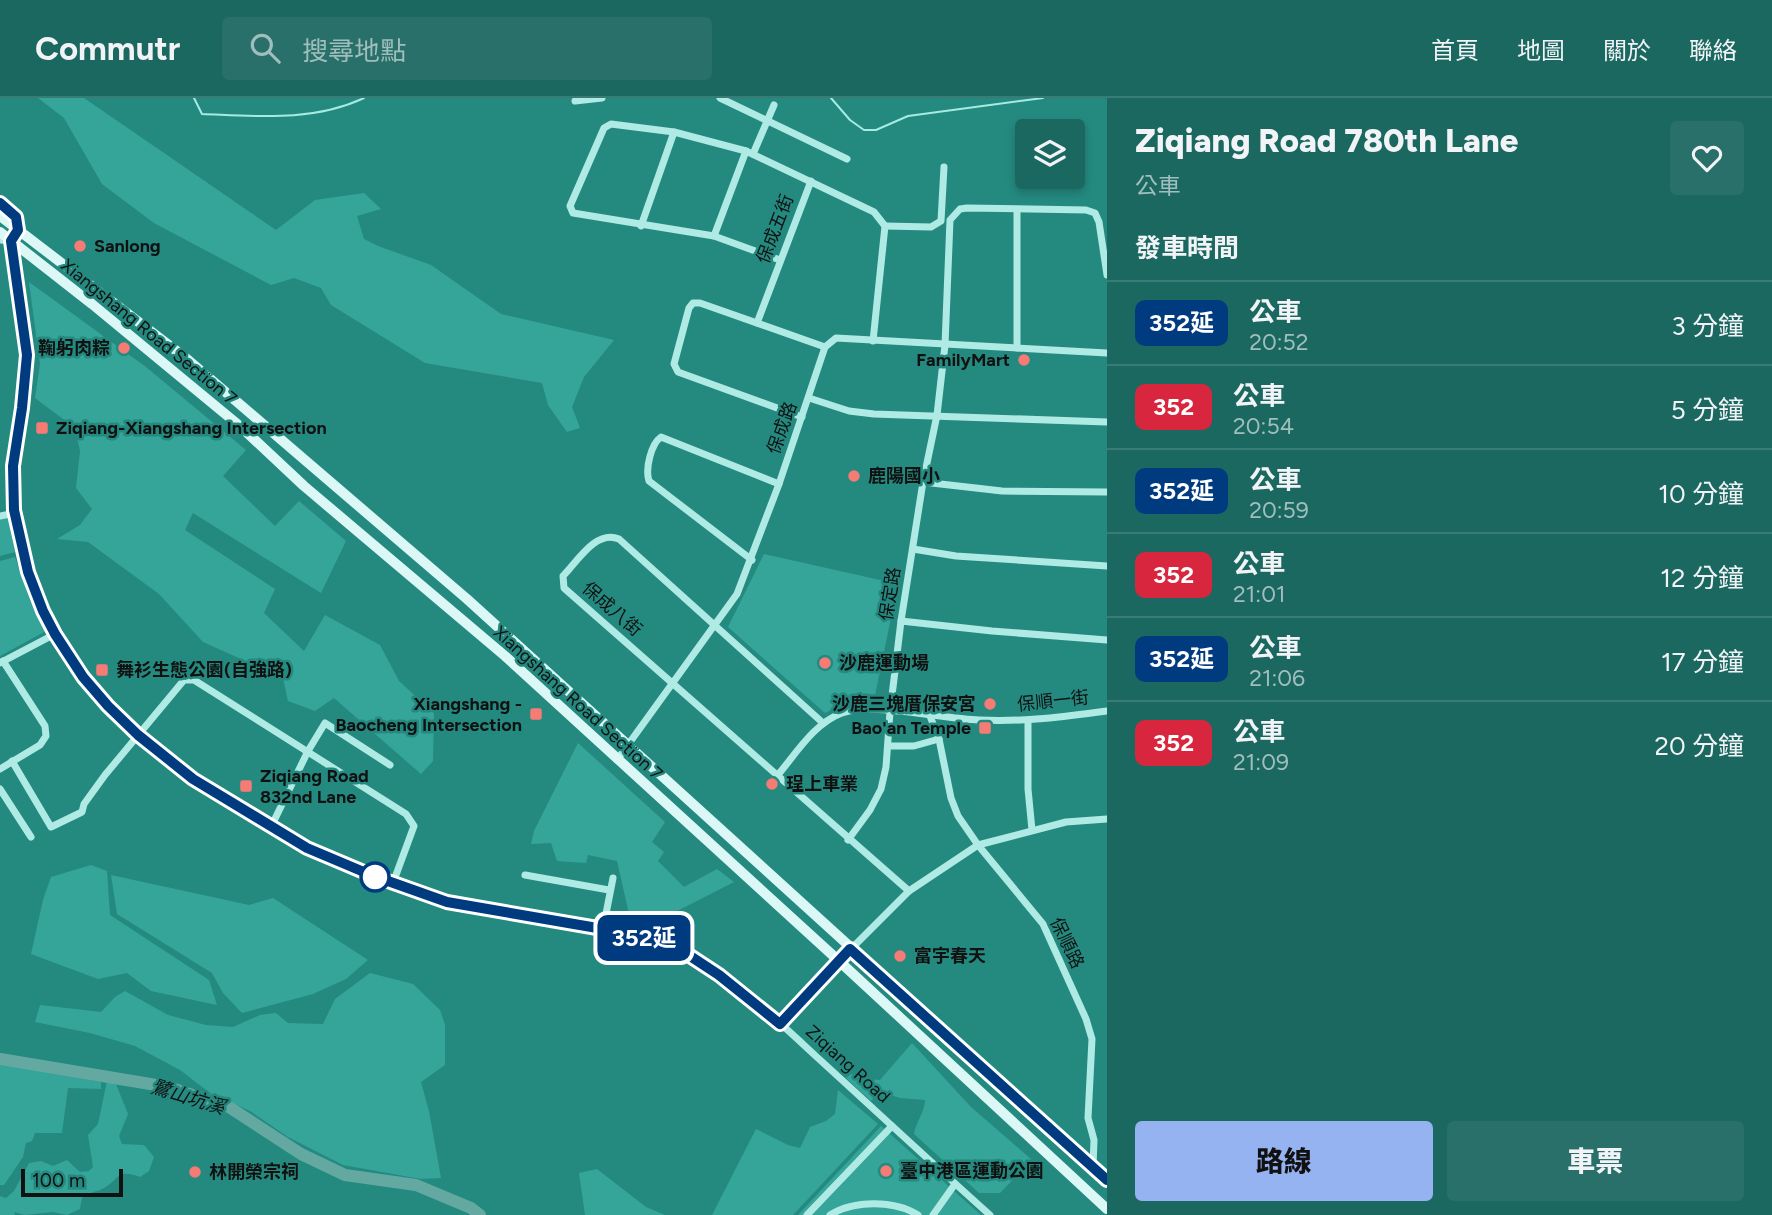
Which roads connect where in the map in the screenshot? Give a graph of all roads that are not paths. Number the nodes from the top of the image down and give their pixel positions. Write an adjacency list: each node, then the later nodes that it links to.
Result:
1 (602, 98): 3 (street)
2 (720, 98): 5 (street)
3 (575, 101)
4 (774, 105): 5 (street)
5 (767, 121): 7 (street); 8 (street)
6 (674, 132): 7 (street); 14 (street); 14 (street)
7 (750, 153): 10 (street); 18 (street)
8 (847, 159)
9 (944, 167): 15 (street)
10 (811, 181): 15 (street, 保成五街); 20 (street, 保成五街)
11 (0, 203): 16 (street)
12 (1017, 210): 21 (street); 24 (street, 保定路); 26 (street)
13 (0, 216): 16 (main road, Xiangshang Road Section 7)
14 (641, 226): 18 (street)
15 (885, 226): 23 (street)
16 (18, 230): 19 (street); 53 (main road, Xiangshang Road Section 7)
17 (0, 232): 19 (main road, Xiangshang Road Section 7)
18 (715, 236): 20 (street)
19 (5, 240): 35 (street, Ziqiang Road); 56 (main road, Xiangshang Road Section 7)
20 (780, 260): 22 (street, 保成五街)
21 (1107, 275)
22 (757, 323): 25 (street); 30 (street)
23 (873, 341): 24 (street); 25 (street)
24 (945, 345): 26 (street); 29 (street, 保定路)
25 (825, 347): 28 (street, 保成路)
26 (1017, 348): 27 (street)
27 (1107, 353)
28 (810, 398): 29 (street); 30 (street, 保成路)
29 (937, 415): 31 (street); 32 (street, 保定路)
30 (802, 417): 33 (street, 保成路)
31 (1107, 422)
32 (923, 482): 34 (street); 37 (street, 保定路)
33 (779, 484): 38 (street, 保成路); 38 (street)
34 (1107, 492)
35 (15, 513): 36 (street); 42 (street, Ziqiang Road)
36 (0, 516)
37 (913, 549): 39 (street); 40 (street, 保定路)
38 (751, 560): 41 (street, 保成路)
39 (1107, 566)
40 (901, 621): 43 (street); 47 (street, 保定路)
41 (716, 625): 45 (street, 保成路); 45 (street, 保成八街); 50 (street, 保成八街)
42 (55, 634): 44 (street); 51 (street, Ziqiang Road)
43 (1107, 640)
44 (2, 662): 57 (street)
45 (673, 684): 53 (street, 保成路); 60 (street, 保成八街)
46 (1107, 711): 49 (street, 保順一街)
47 (890, 712): 48 (street, 保順一街); 50 (street, 保順一街); 54 (street, 保定路)
48 (930, 716): 49 (street, 保順一街); 52 (street, 保順路)
49 (1028, 721): 64 (street)
50 (823, 723): 60 (street, 保順一街)
51 (138, 735): 55 (street); 57 (street); 63 (street, Ziqiang Road)
52 (939, 739): 54 (street); 67 (street, 保順路)
53 (626, 746): 56 (street, 保成路); 74 (main road, Xiangshang Road Section 7)
54 (888, 746): 66 (street, 保定路)
55 (308, 751): 58 (street); 63 (street); 70 (street)
56 (617, 760): 75 (main road, Xiangshang Road Section 7)
57 (12, 761): 59 (street)
58 (390, 765)
59 (0, 769)
60 (777, 776): 66 (street, 保成八街)
61 (0, 789): 65 (street)
62 (1107, 819): 64 (street)
63 (271, 827): 70 (street, Ziqiang Road)
64 (1032, 830): 67 (street)
65 (30, 837)
66 (848, 840): 72 (street, 保成八街)
67 (978, 845): 72 (street); 77 (street, 保順路)
68 (525, 875): 71 (street)
69 (613, 878): 71 (street)
70 (393, 883): 73 (street, Ziqiang Road)
71 (609, 890): 73 (street)
72 (909, 891): 74 (street)
73 (603, 929): 76 (street, Ziqiang Road)
74 (850, 949): 75 (street); 77 (main road, Xiangshang Road Section 7)
75 (839, 961): 80 (main road, Xiangshang Road Section 7)
76 (892, 1126): 79 (street, Ziqiang Road); 81 (street)
77 (1093, 1167): 78 (main road, Xiangshang Road Section 7)
78 (1107, 1180)
79 (955, 1184): 84 (street); 85 (street, Ziqiang Road)
80 (1107, 1209)
81 (807, 1215)
82 (831, 1215): 83 (street)
83 (918, 1215)
84 (933, 1215)
85 (990, 1215)

